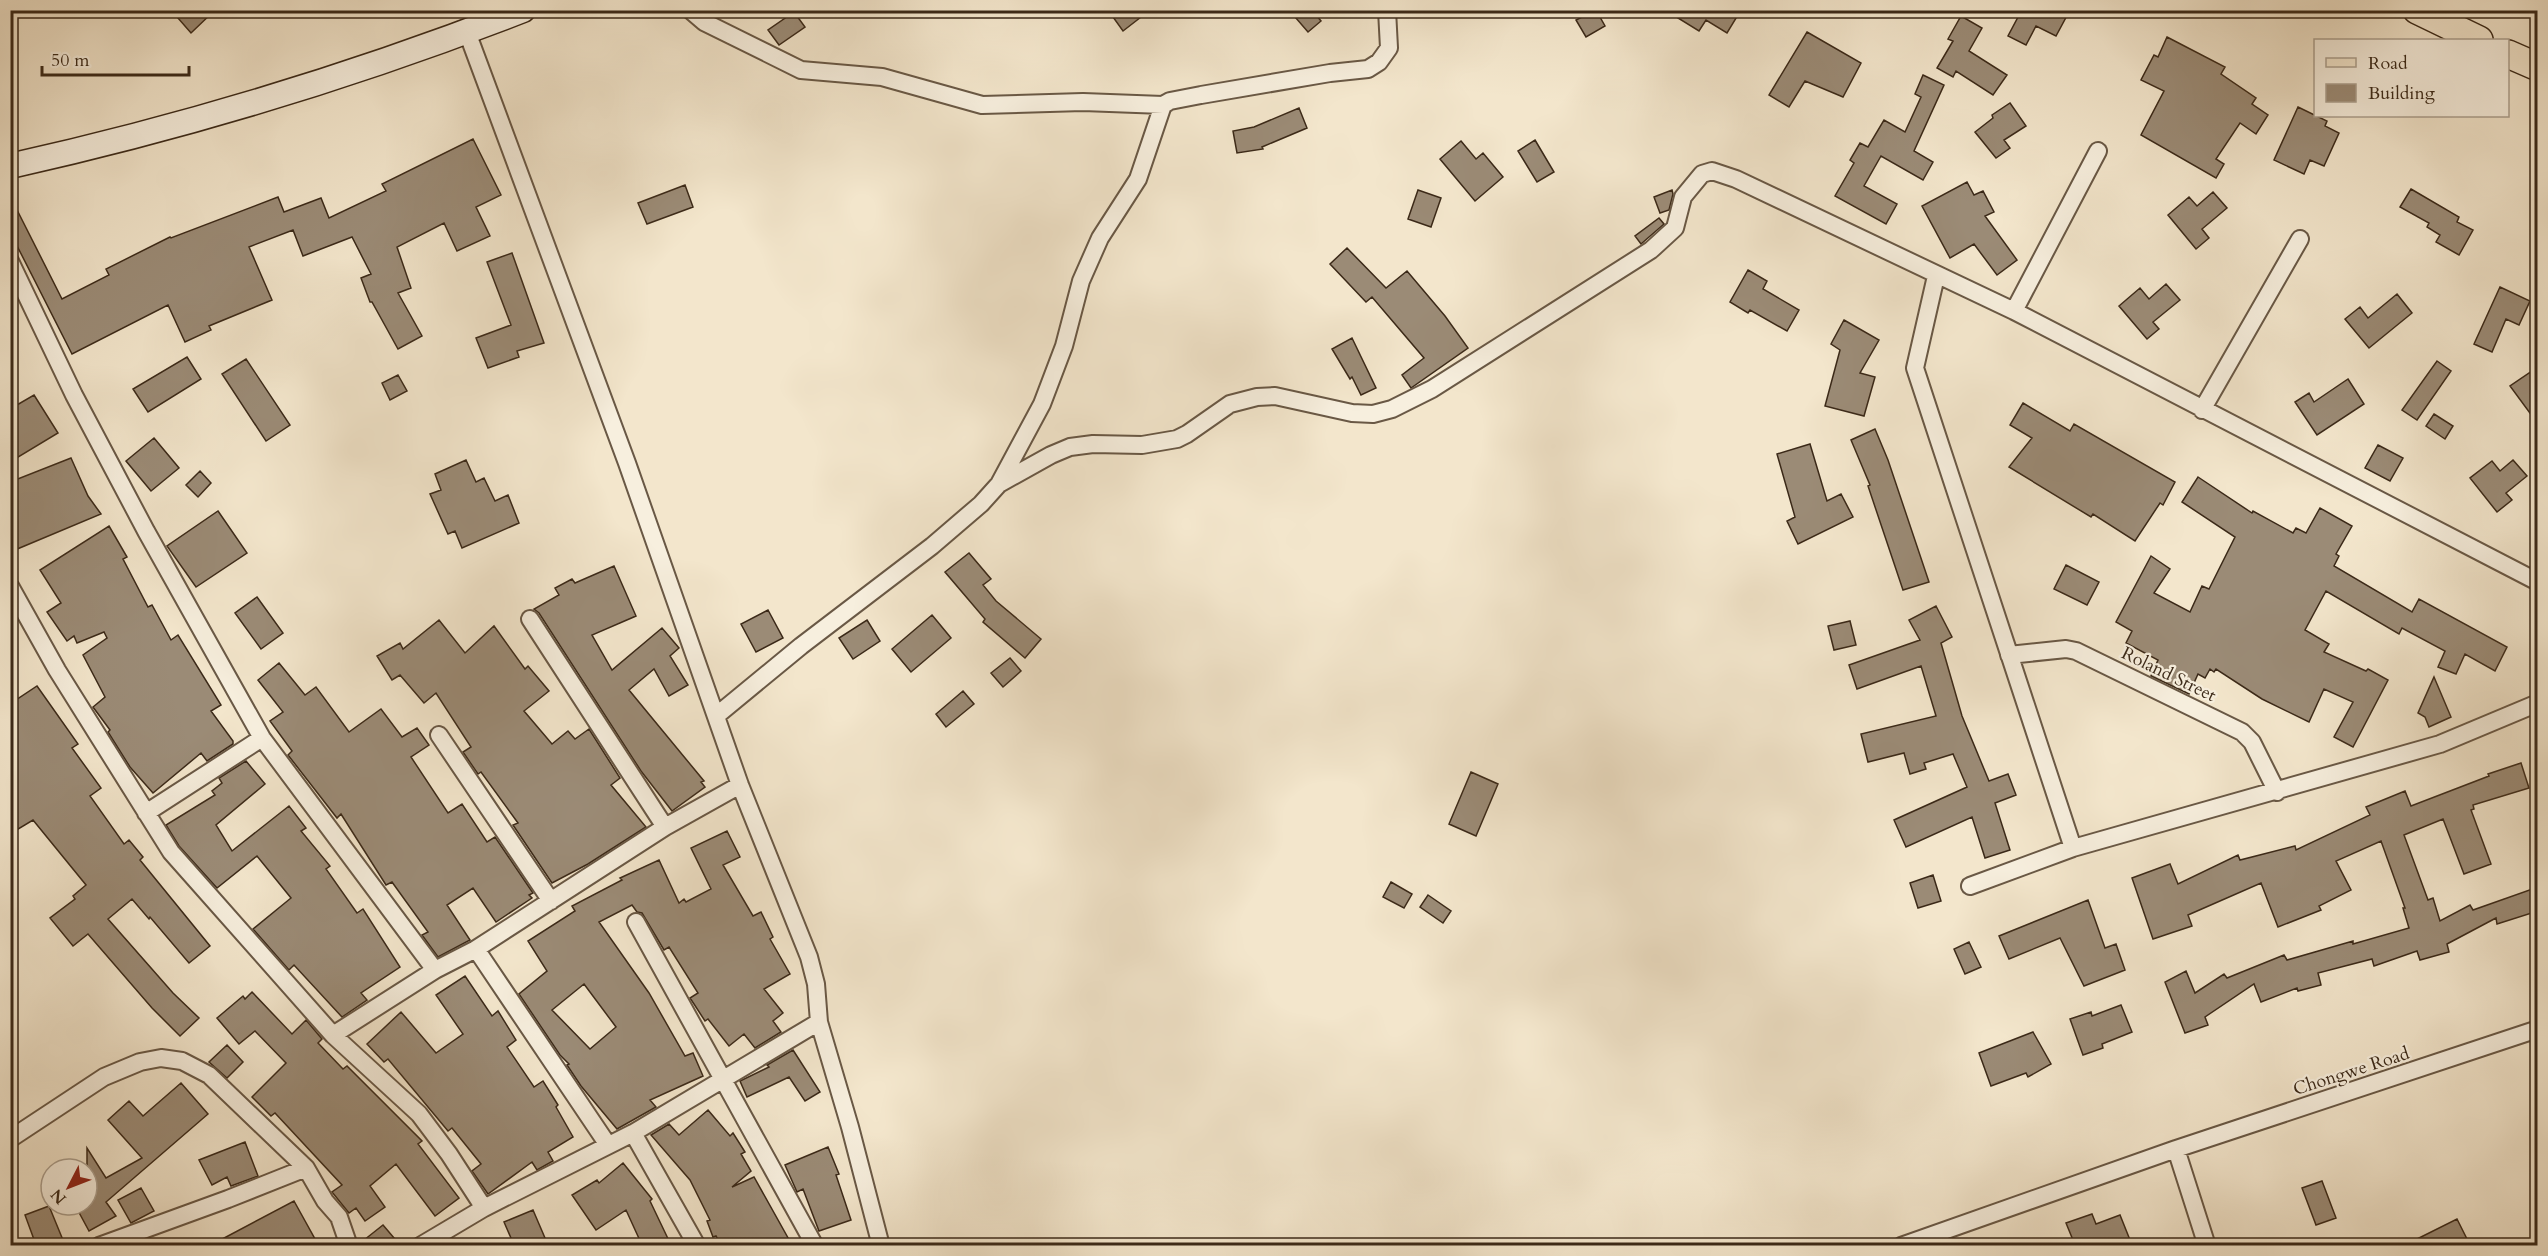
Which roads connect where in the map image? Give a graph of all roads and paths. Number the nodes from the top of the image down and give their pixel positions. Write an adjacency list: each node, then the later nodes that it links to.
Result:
1 (523, 10): 5 (street)
2 (690, 10): 9 (street)
3 (1388, 10): 9 (street)
4 (2416, 10): 6 (main road)
5 (467, 32): 11 (street); 23 (street)
6 (2477, 39)
7 (2509, 54): 8 (main road)
8 (2538, 67)
9 (1163, 105): 17 (street)
10 (2098, 151): 15 (street)
11 (10, 166)
12 (2300, 239): 16 (street)
13 (10, 261): 25 (street)
14 (1936, 276): 15 (street); 17 (street); 21 (street)
15 (2014, 311): 16 (street)
16 (2202, 410): 18 (street)
17 (999, 484): 23 (street)
18 (2538, 582)
19 (10, 586): 28 (street)
20 (530, 619): 29 (street)
21 (2009, 655): 27 (street, Roland Street); 30 (street)
22 (2538, 703): 27 (street)
23 (716, 716): 26 (street)
24 (439, 735): 32 (street)
25 (262, 738): 28 (street); 35 (street)
26 (740, 785): 29 (street); 36 (street)
27 (2277, 792): 30 (street)
28 (146, 813): 38 (street)
29 (665, 827): 32 (street)
30 (2073, 848): 31 (street)
31 (1970, 886)
32 (551, 901): 34 (street)
33 (636, 922): 39 (street)
34 (476, 949): 35 (street); 42 (street)
35 (435, 970): 38 (street)
36 (819, 1022): 39 (street); 51 (street)
37 (2538, 1029): 43 (street, Chongwe Road)
38 (333, 1035): 45 (street)
39 (724, 1079): 40 (street); 50 (street)
40 (633, 1133): 42 (street); 49 (street)
41 (10, 1139): 44 (street)
42 (608, 1145): 45 (street)
43 (2176, 1149): 52 (street, Chongwe Road); 53 (street)
44 (306, 1168): 46 (street); 47 (street)
45 (484, 1208): 48 (street)
46 (99, 1245)
47 (349, 1245)
48 (420, 1245)
49 (697, 1245)
50 (815, 1245)
51 (881, 1245)
52 (1901, 1245)
53 (2207, 1245)

